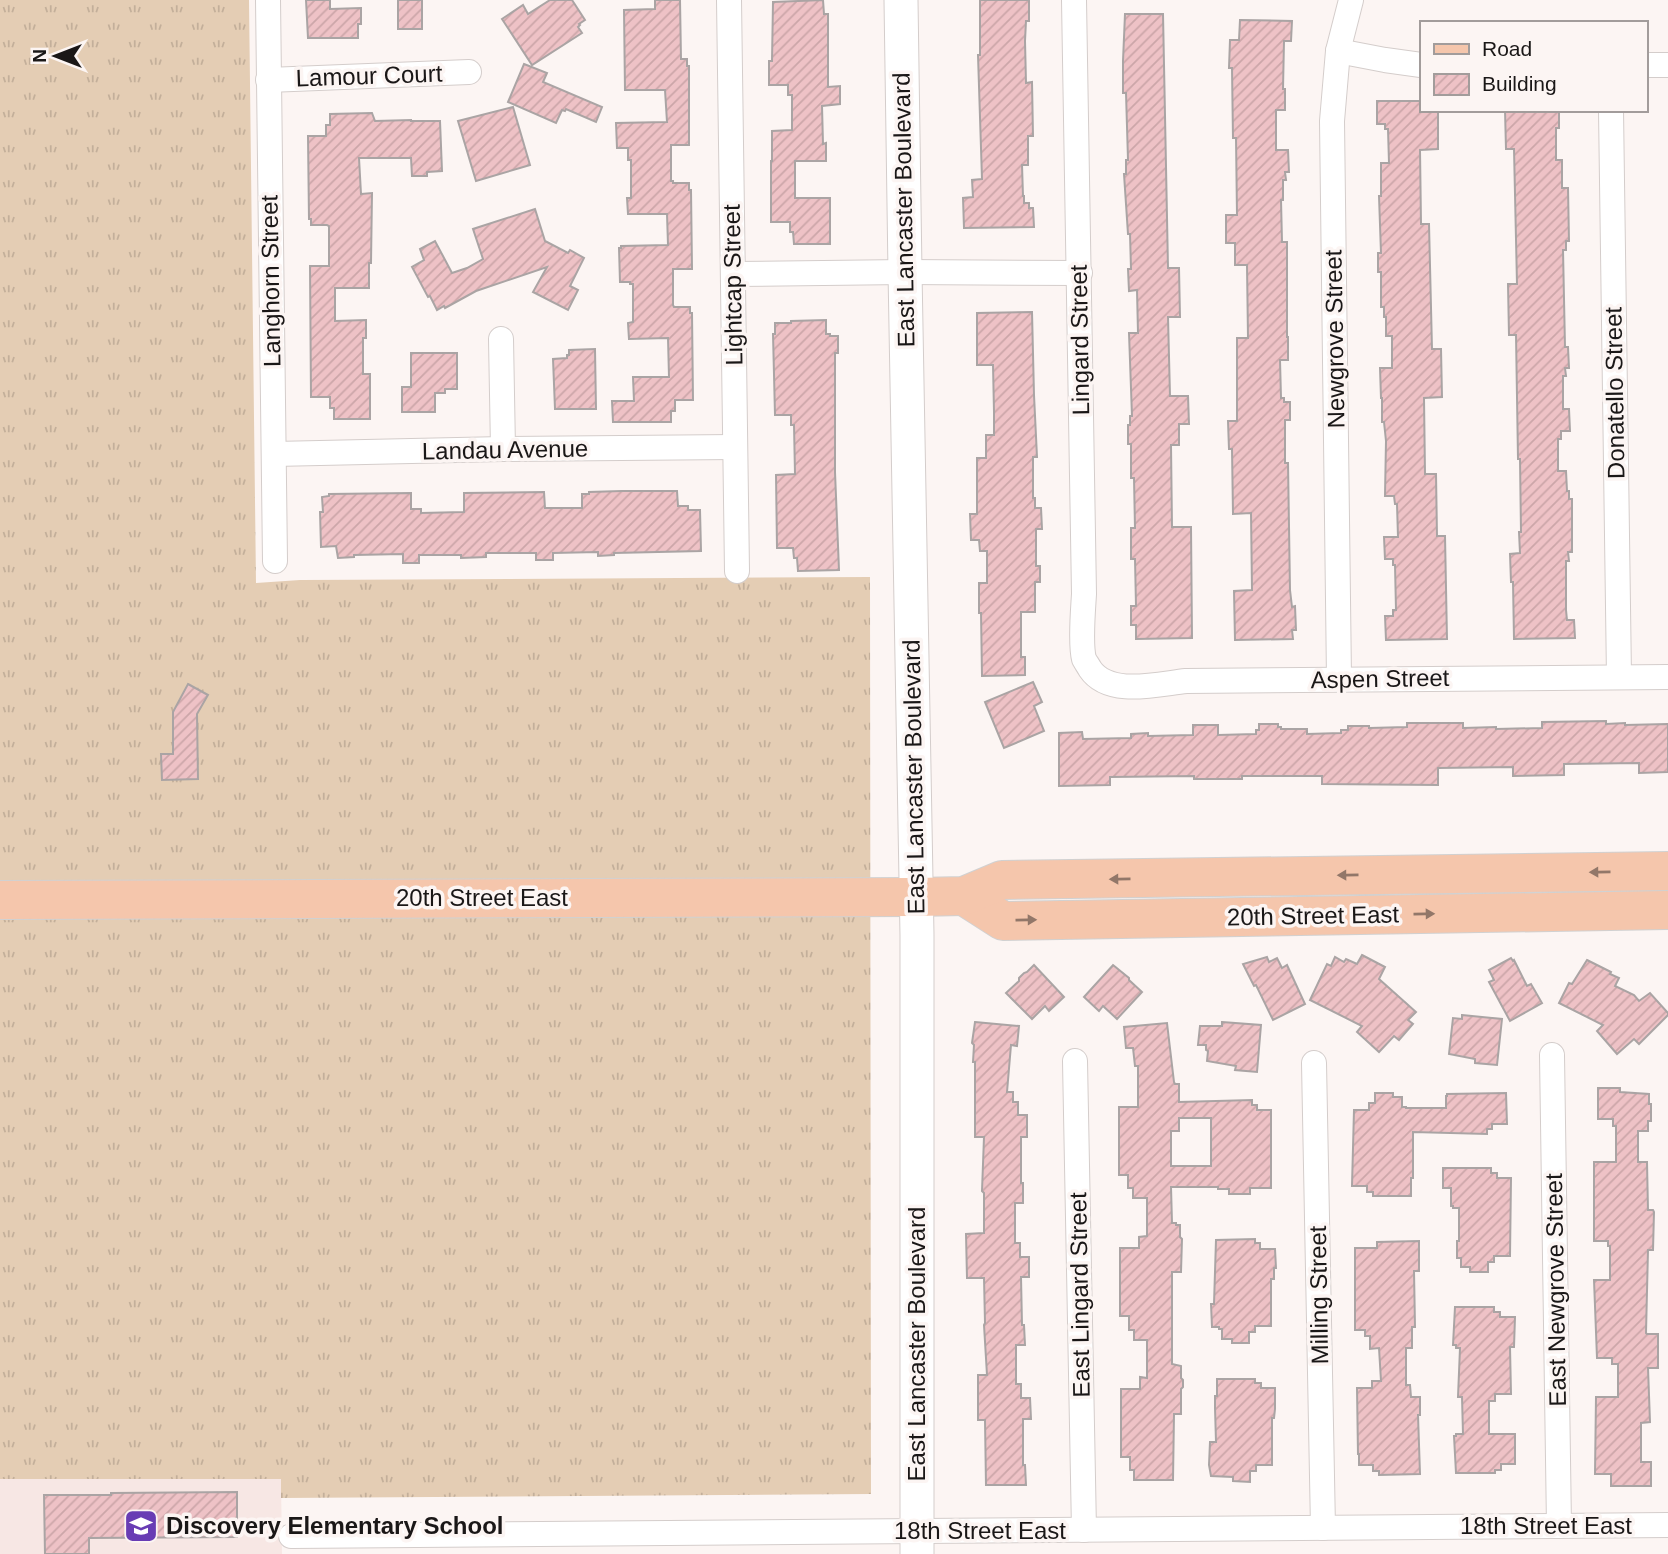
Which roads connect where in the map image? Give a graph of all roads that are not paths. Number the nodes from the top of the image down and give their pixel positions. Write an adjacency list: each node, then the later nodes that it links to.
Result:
1 (268, 0): 11 (street, Langhorn Street)
2 (729, 0): 15 (street, Lightcap Street)
3 (901, 0): 13 (main road, East Lancaster Boulevard)
4 (1074, 0): 14 (street, Lingard Street)
5 (1351, 0): 6 (street, Newgrove Street)
6 (1338, 51): 7 (street); 25 (street, Newgrove Street)
7 (1420, 65)
8 (1647, 65): 9 (street)
9 (1668, 65)
10 (469, 72): 11 (street, Lamour Court)
11 (268, 80): 19 (street, Langhorn Street)
12 (1611, 112): 23 (street, Donatello Street)
13 (905, 272): 14 (street); 15 (street); 28 (main road, East Lancaster Boulevard)
14 (1080, 273): 22 (street, Lingard Street)
15 (733, 274): 17 (street, Lightcap Street)
16 (501, 340): 18 (street)
17 (735, 447): 18 (street, Landau Avenue); 21 (street, Lightcap Street)
18 (503, 449): 19 (street, Landau Avenue)
19 (274, 454): 20 (street, Langhorn Street)
20 (275, 561)
21 (737, 571)
22 (1095, 677): 25 (street, Aspen Street)
23 (1619, 677): 24 (street, Aspen Street); 25 (street, Aspen Street)
24 (1668, 677)
25 (1339, 679)
26 (1668, 871): 27 (main road, 20th Street East, one-way to 27)
27 (964, 896): 28 (main road, 20th Street East); 30 (main road, 20th Street East, one-way to 30)
28 (916, 897): 29 (main road, 20th Street East); 40 (main road, East Lancaster Boulevard)
29 (0, 900)
30 (1668, 910)
31 (1552, 1055): 35 (street, East Newgrove Street)
32 (1075, 1061): 37 (street, East Lingard Street)
33 (1314, 1063): 36 (street, Milling Street)
34 (1668, 1525): 35 (street, 18th Street East)
35 (1559, 1526): 36 (street, 18th Street East)
36 (1323, 1528): 37 (street, 18th Street East)
37 (1084, 1530): 40 (street, 18th Street East)
38 (291, 1536): 41 (street, 18th Street East)
39 (743, 1543): 40 (street, 18th Street East); 41 (street, 18th Street East)
40 (917, 1543)
41 (445, 1544)

